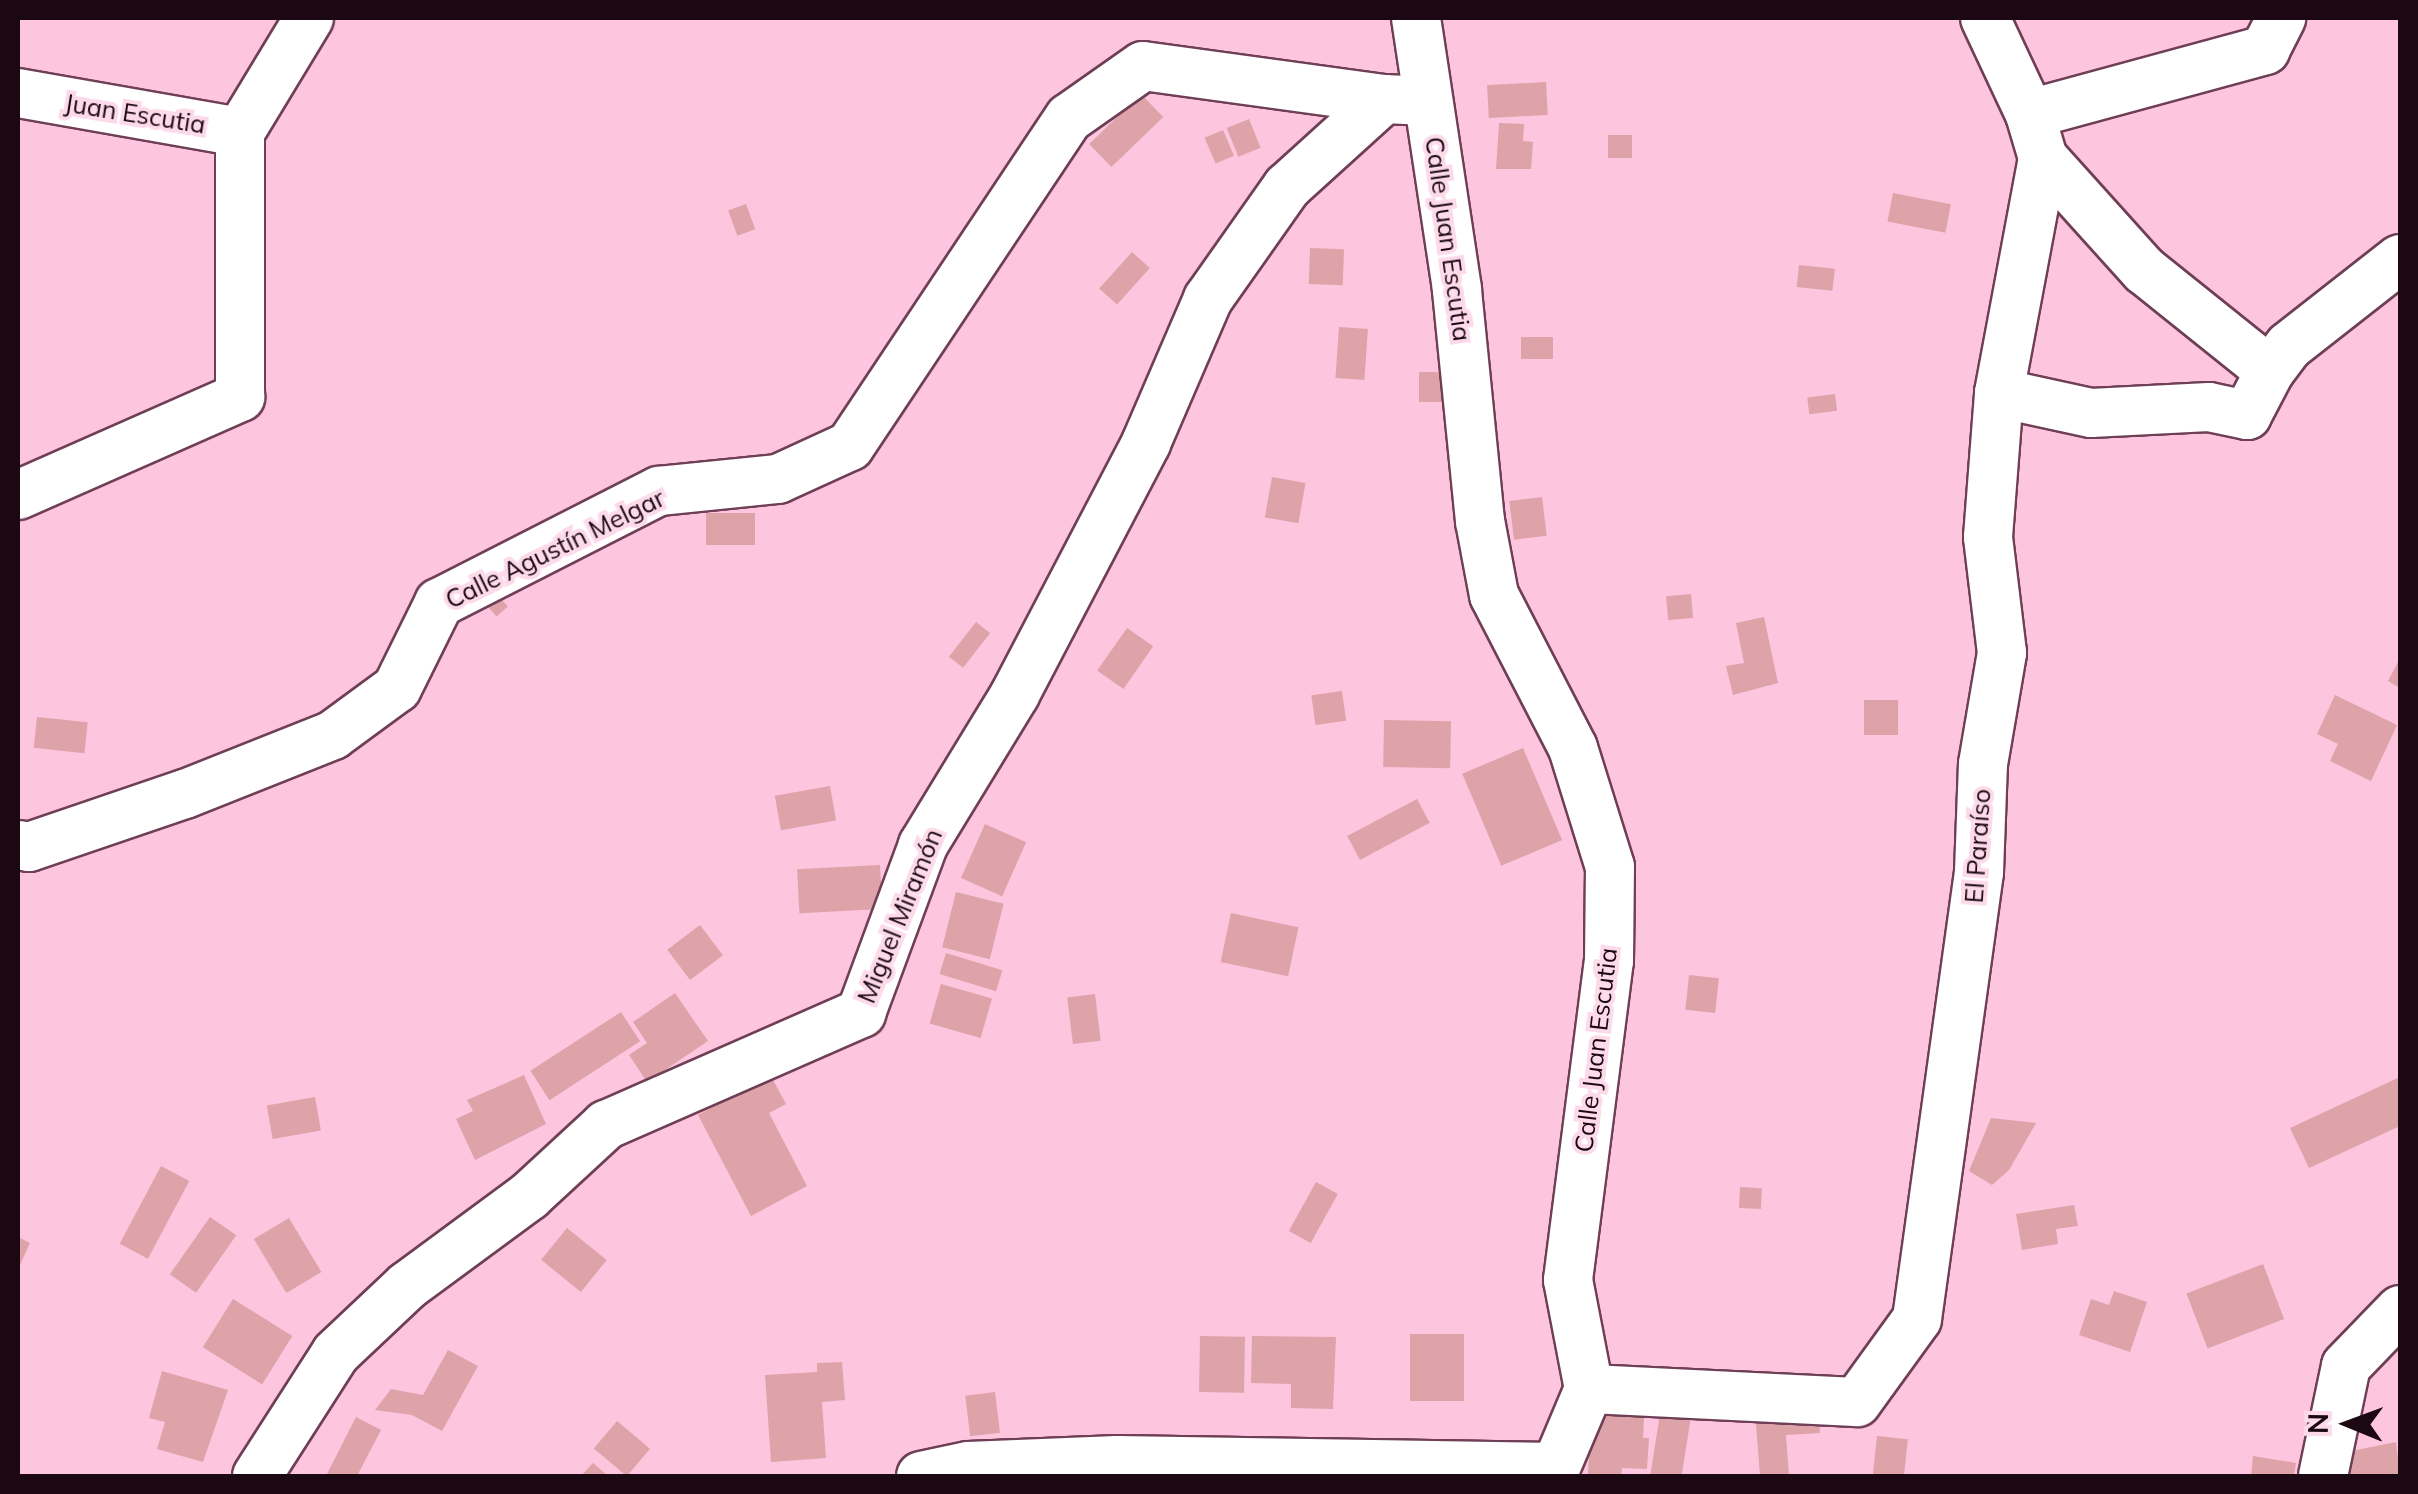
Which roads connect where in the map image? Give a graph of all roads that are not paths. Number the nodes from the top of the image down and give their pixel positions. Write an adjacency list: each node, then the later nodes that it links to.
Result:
1 (308, 18): 7 (street, Juan Escutia)
2 (1416, 18): 6 (street, Calle Juan Escutia)
3 (1985, 18): 8 (street)
4 (2280, 18): 8 (street)
5 (18, 92): 7 (street, Juan Escutia)
6 (1406, 100): 13 (street, Calle Agustín Melgar); 15 (street, Calle Juan Escutia); 16 (street, Miguel Miramón)
7 (240, 132): 12 (street)
8 (2036, 136): 10 (street); 11 (street, El Paraíso)
9 (2400, 259): 10 (street)
10 (2270, 371): 11 (street)
11 (1999, 393): 15 (street, El Paraíso)
12 (18, 495)
13 (23, 846)
14 (2400, 1310): 18 (street)
15 (1589, 1389): 17 (street)
16 (258, 1476)
17 (921, 1476)
18 (2323, 1476)

